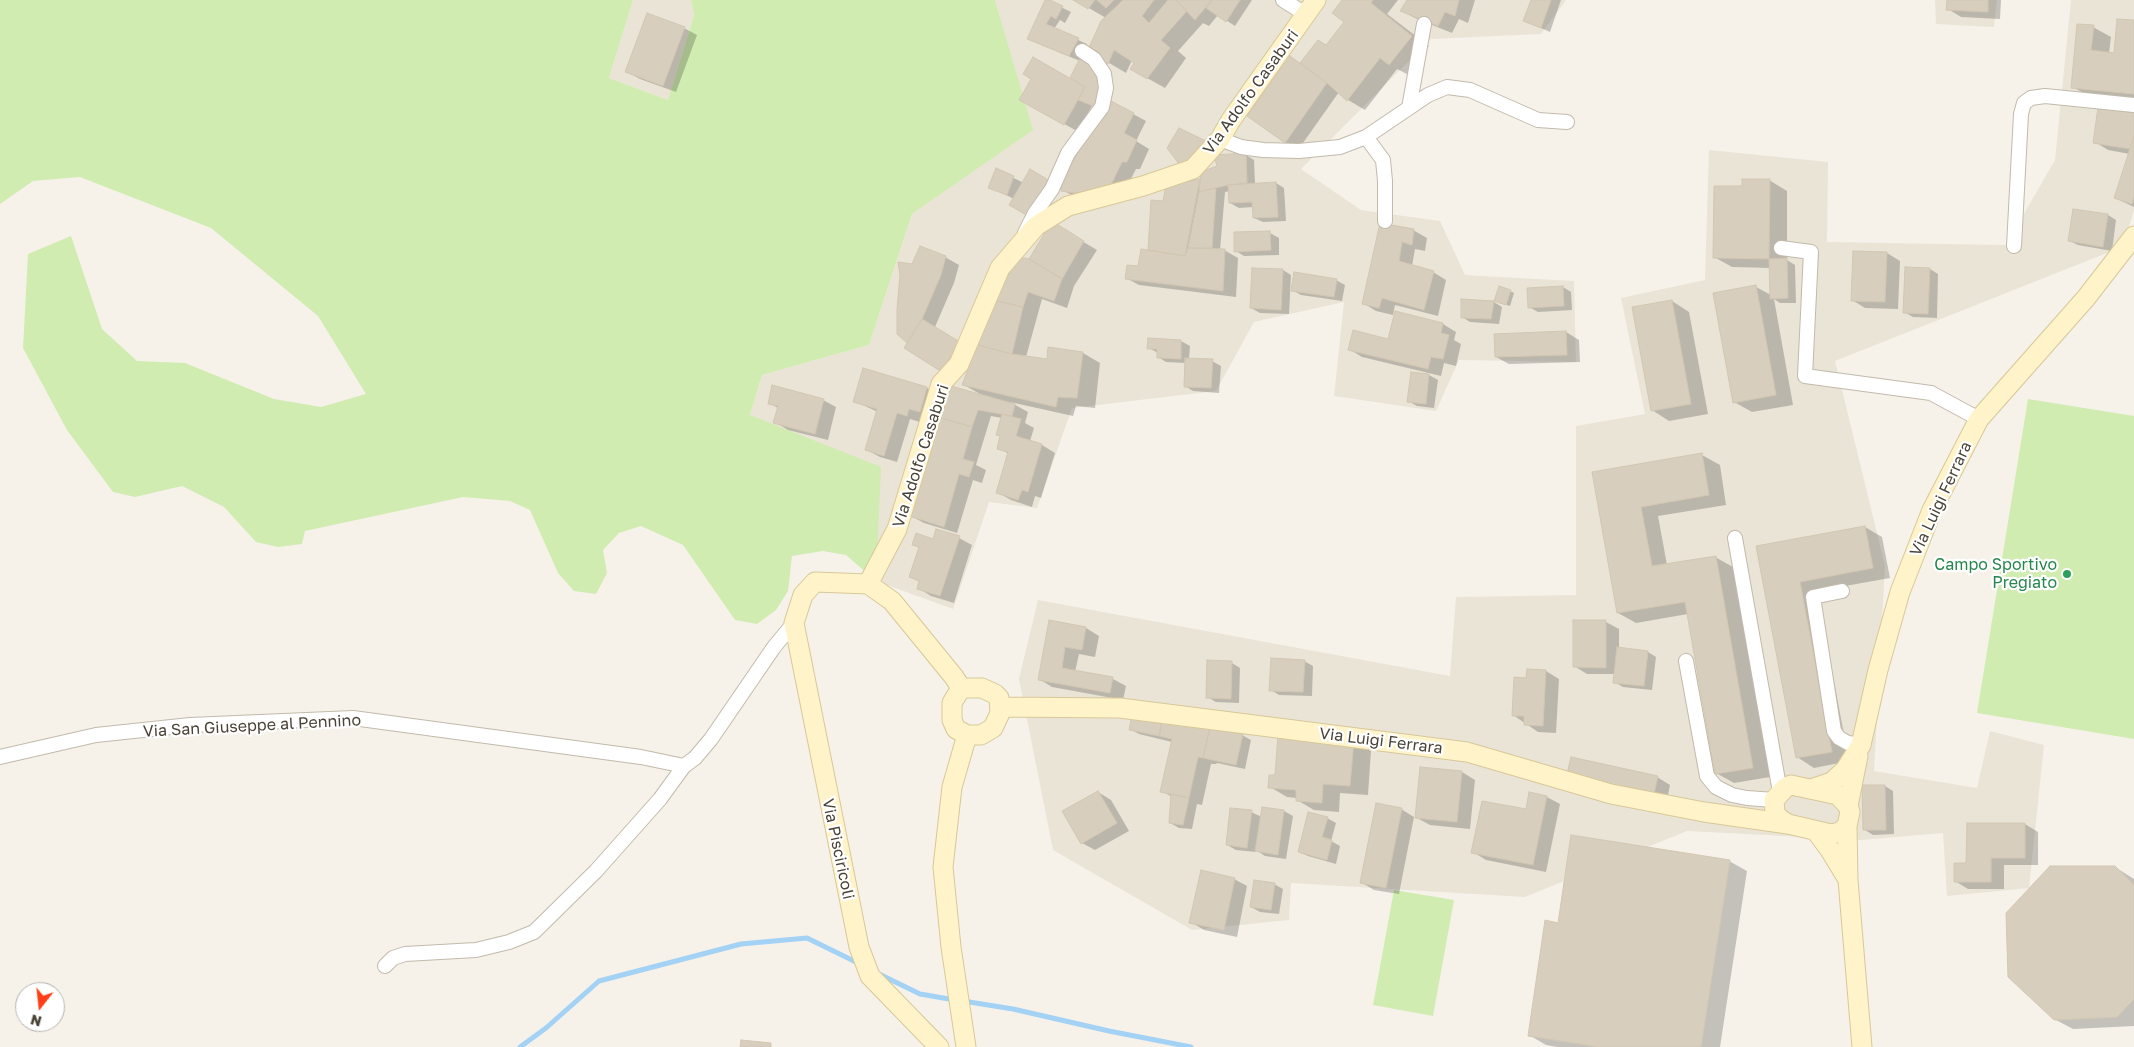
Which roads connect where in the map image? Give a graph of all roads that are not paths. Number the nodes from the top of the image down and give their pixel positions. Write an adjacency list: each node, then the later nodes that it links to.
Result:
1 (1283, 0): 3 (street)
2 (1323, 0): 3 (street, Via Adolfo Casaburi)
3 (1312, 8): 10 (street, Via Adolfo Casaburi)
4 (1424, 24): 7 (street)
5 (1082, 51): 13 (street)
6 (2134, 105): 14 (street)
7 (1409, 108): 8 (street); 9 (street)
8 (1567, 122)
9 (1366, 137): 10 (street); 11 (street)
10 (1220, 139): 13 (street, Via Adolfo Casaburi)
11 (1384, 221)
12 (2134, 236): 16 (street, Via Luigi Ferrara)
13 (1019, 246): 18 (street, Via Adolfo Casaburi)
14 (2014, 246)
15 (1780, 248): 16 (street)
16 (1979, 419): 25 (street, Via Luigi Ferrara)
17 (1735, 538): 28 (street)
18 (868, 584): 20 (street); 22 (street)
19 (1842, 591): 25 (street)
20 (794, 623): 27 (street); 39 (street, Via Pisciricoli)
21 (1686, 661): 30 (street)
22 (961, 688): 23 (street); 24 (street)
23 (1000, 707): 24 (street); 32 (street, Via Luigi Ferrara)
24 (967, 735): 38 (street)
25 (1861, 745): 29 (street, Via Luigi Ferrara); 31 (street)
26 (0, 757): 27 (street, Via San Giuseppe al Pennino)
27 (684, 766): 37 (street)
28 (1776, 771): 29 (street); 30 (street)
29 (1805, 787): 30 (street, Via Luigi Ferrara); 31 (street)
30 (1776, 800): 32 (street, Via Luigi Ferrara); 33 (street)
31 (1848, 806): 34 (street)
32 (1756, 818): 33 (street, Via Luigi Ferrara)
33 (1788, 824): 35 (street, Via Luigi Ferrara)
34 (1847, 826): 35 (street, Via Luigi Ferrara); 36 (street)
35 (1816, 831): 36 (street)
36 (1848, 880): 40 (street)
37 (385, 966)
38 (965, 1040)
39 (939, 1047)
40 (1862, 1047)

